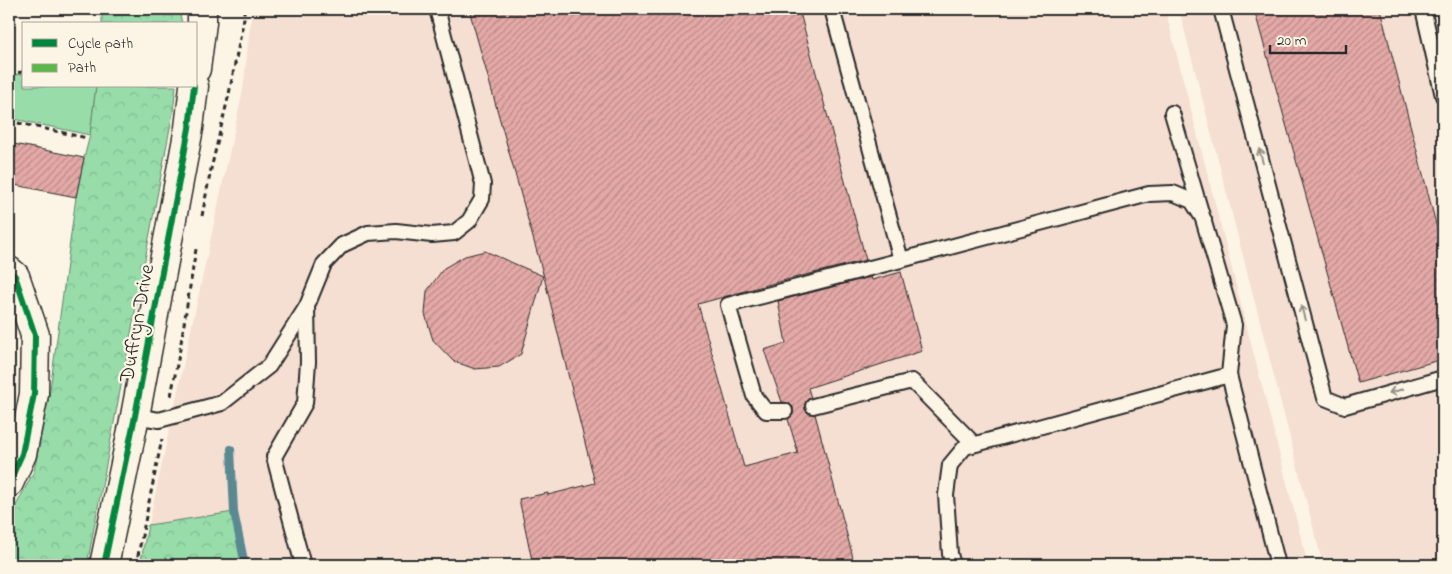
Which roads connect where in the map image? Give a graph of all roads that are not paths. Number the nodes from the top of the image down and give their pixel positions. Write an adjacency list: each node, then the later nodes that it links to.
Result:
1 (202, 9): 6 (street)
2 (437, 9): 13 (lane)
3 (832, 9): 11 (lane)
4 (1222, 9): 15 (lane, one-way to 4)
5 (1422, 9): 8 (lane)
6 (198, 54)
7 (194, 88): 18 (street, Duffryn Drive)
8 (1443, 96)
9 (1172, 113): 10 (lane)
10 (1204, 220): 11 (lane); 14 (lane)
11 (902, 260): 17 (lane)
12 (9, 271): 20 (street)
13 (307, 306): 18 (lane); 22 (lane)
14 (1229, 375): 19 (lane); 24 (lane)
15 (1443, 378)
16 (813, 406): 19 (lane)
17 (785, 411)
18 (135, 416): 21 (street, Duffryn Drive)
19 (974, 444): 23 (lane)
20 (9, 483)
21 (104, 565)
22 (303, 565)
23 (953, 565)
24 (1278, 565)

